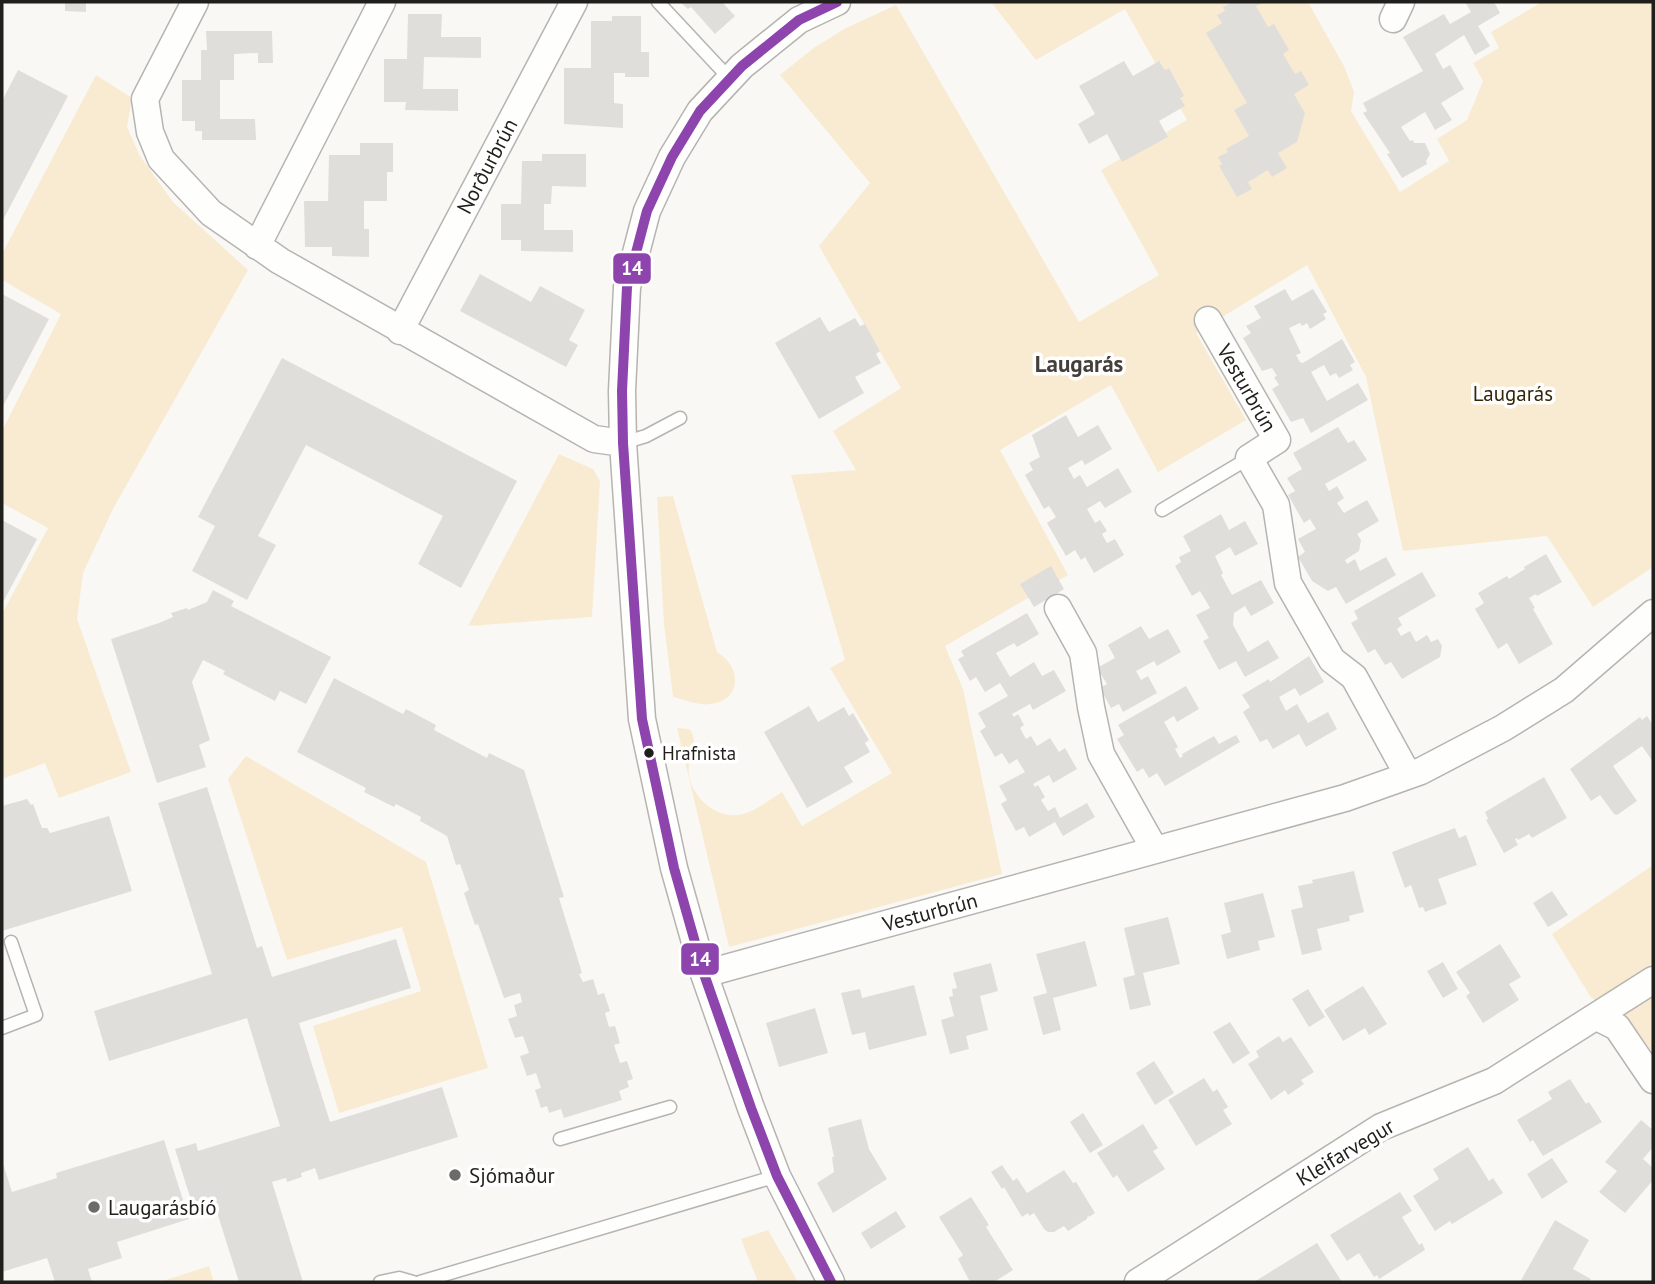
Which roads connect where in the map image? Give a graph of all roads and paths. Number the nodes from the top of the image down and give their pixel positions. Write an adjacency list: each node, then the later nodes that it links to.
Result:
1 (195, 2): 7 (street)
2 (382, 2): 7 (street)
3 (574, 2): 9 (street, Norðurbrún)
4 (658, 2): 6 (lane)
5 (837, 2): 6 (street)
6 (730, 79): 11 (street)
7 (257, 246): 9 (street)
8 (1208, 320): 12 (street, Vesturbrún)
9 (400, 331): 11 (street)
10 (680, 418): 11 (lane)
11 (622, 443): 19 (street)
12 (1249, 458): 13 (lane); 16 (street, Vesturbrún)
13 (1162, 510)
14 (1058, 607): 17 (street)
15 (1653, 613): 16 (street, Vesturbrún)
16 (1408, 775): 17 (street, Vesturbrún)
17 (1155, 850): 19 (street, Vesturbrún)
18 (12, 943): 22 (lane)
19 (704, 974): 26 (street)
20 (1653, 980): 21 (street, Kleifarvegur)
21 (1597, 1017): 23 (street); 31 (street, Kleifarvegur)
22 (2, 1028)
23 (1653, 1080)
24 (670, 1107): 25 (lane)
25 (560, 1139)
26 (776, 1176): 29 (lane); 30 (street)
27 (380, 1282): 28 (lane)
28 (413, 1282)
29 (420, 1282)
30 (831, 1282)
31 (1138, 1282)

